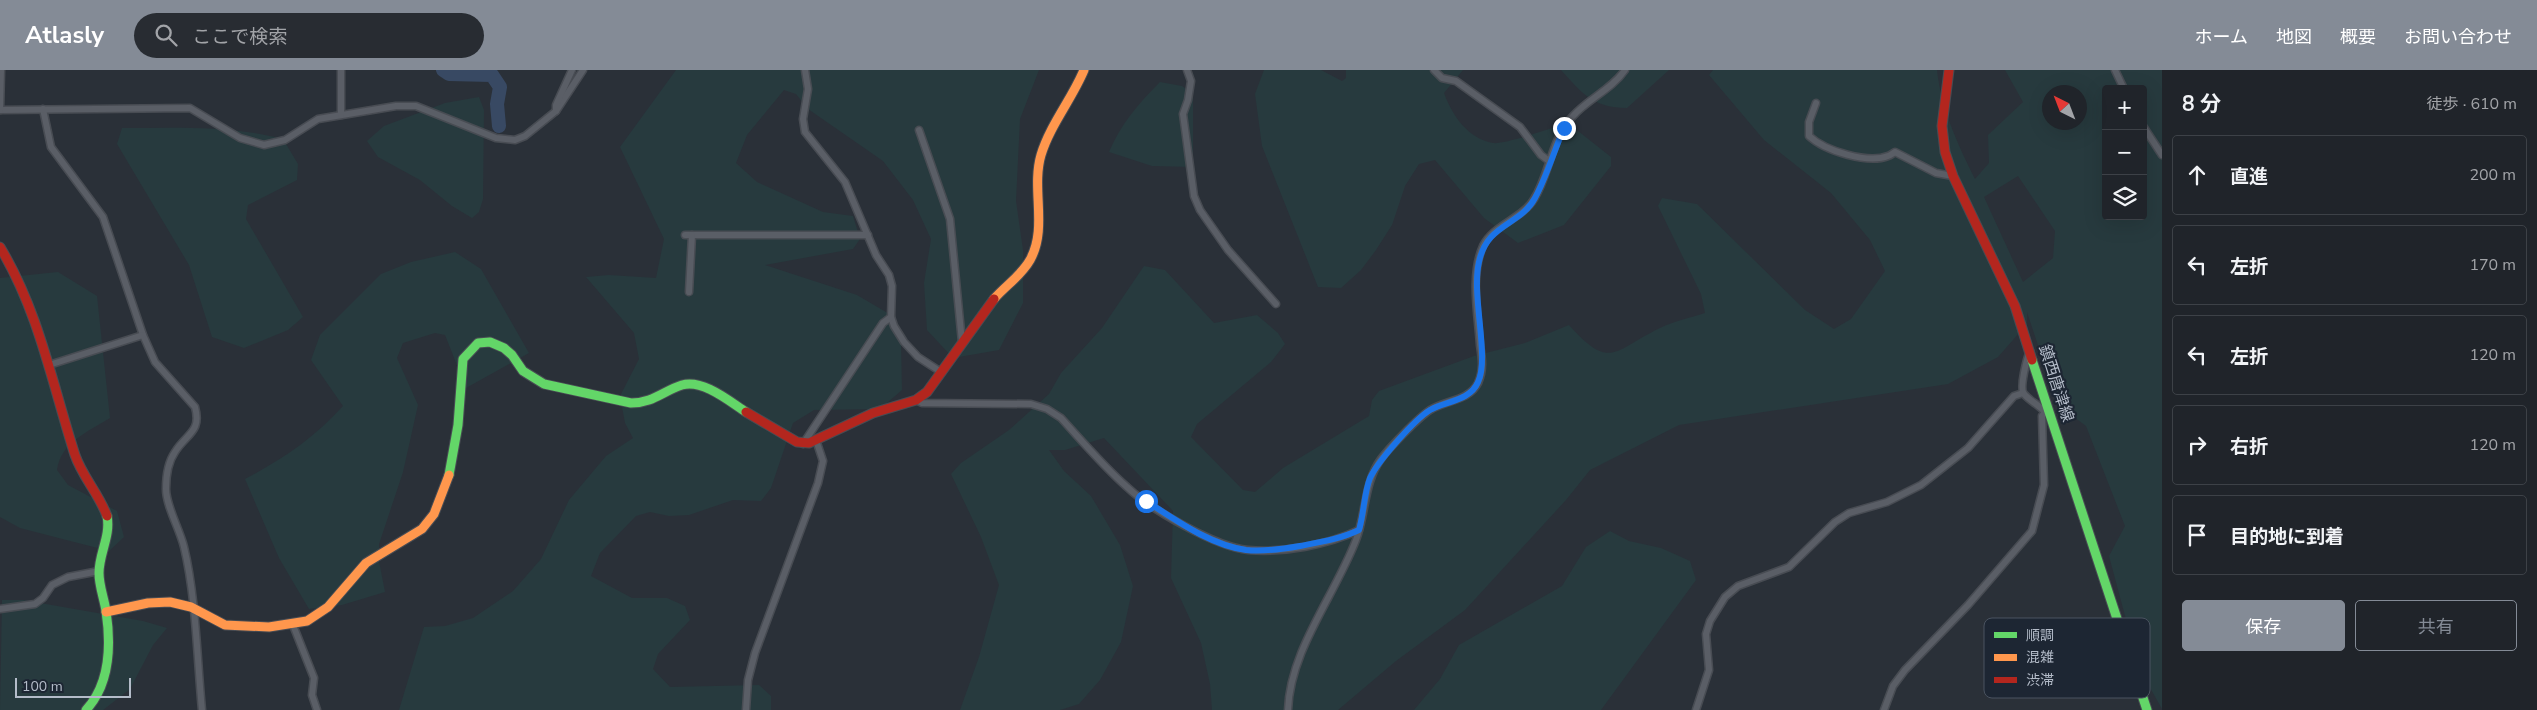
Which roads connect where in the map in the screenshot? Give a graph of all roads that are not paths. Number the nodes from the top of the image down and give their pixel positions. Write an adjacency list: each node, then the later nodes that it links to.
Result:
1 (1, 70): 14 (street)
2 (341, 70): 16 (street)
3 (572, 70): 15 (street)
4 (583, 70): 15 (street)
5 (805, 70): 22 (street)
6 (1084, 70): 28 (street)
7 (1187, 70): 25 (street)
8 (1434, 70): 20 (street)
9 (1625, 70): 20 (street)
10 (1949, 70): 21 (street, 鎮西唐津線)
11 (2115, 70): 12 (street)
12 (2122, 85)
13 (1816, 103): 21 (street)
14 (43, 109): 16 (street); 27 (street)
15 (556, 111): 16 (street)
16 (341, 115)
17 (919, 130): 28 (street)
18 (2146, 130): 19 (street)
19 (2162, 156)
20 (1549, 161): 37 (street)
21 (1953, 176): 29 (street, 鎮西唐津線)
22 (868, 235): 24 (street); 26 (street)
23 (0, 247): 30 (street)
24 (689, 292)
25 (1276, 304)
26 (891, 317): 31 (street); 36 (street)
27 (143, 336): 30 (street); 39 (street)
28 (962, 342): 31 (street)
29 (2031, 350): 32 (street); 34 (street, 鎮西唐津線)
30 (49, 365): 38 (street)
31 (941, 372): 33 (street)
32 (2024, 394): 34 (street); 50 (street)
33 (916, 400): 35 (street); 37 (street)
34 (2048, 412): 42 (street, 鎮西唐津線); 51 (street)
35 (816, 440): 36 (street); 48 (street)
36 (803, 444): 43 (street)
37 (1359, 530): 49 (street)
38 (99, 571): 40 (street); 41 (street)
39 (192, 608): 41 (street); 43 (street); 46 (street)
40 (0, 609)
41 (106, 612): 45 (street)
42 (2116, 618)
43 (293, 625): 47 (street)
44 (2143, 698): 52 (street, 鎮西唐津線)
45 (86, 710)
46 (202, 710)
47 (317, 710)
48 (746, 710)
49 (1288, 710)
50 (1696, 710)
51 (1884, 710)
52 (2147, 710)

